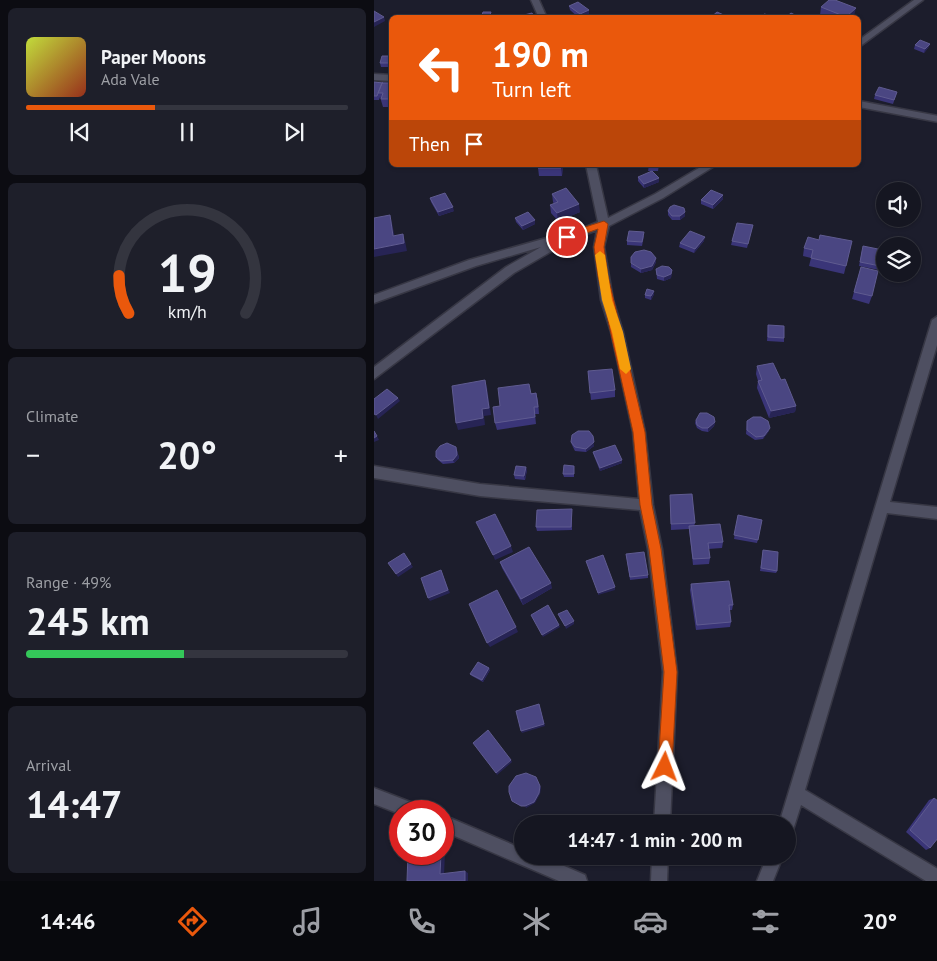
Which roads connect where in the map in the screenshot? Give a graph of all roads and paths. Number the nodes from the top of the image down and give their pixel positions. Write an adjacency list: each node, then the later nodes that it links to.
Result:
1 (535, 0): 3 (street)
2 (919, 0): 4 (street)
3 (542, 15)
4 (861, 43)
5 (374, 77): 6 (street)
6 (389, 78)
7 (861, 104): 8 (street)
8 (937, 118)
9 (590, 167): 11 (street)
10 (708, 167): 11 (street)
11 (604, 224): 12 (street); 17 (street)
12 (567, 237): 13 (street); 15 (street)
13 (374, 299)
14 (937, 320): 18 (street)
15 (374, 374)
16 (374, 472): 17 (street)
17 (646, 505): 23 (street)
18 (882, 507): 19 (street); 20 (street)
19 (937, 513)
20 (797, 794): 24 (street); 28 (street)
21 (374, 796): 22 (street)
22 (389, 802)
23 (662, 815)
24 (790, 815)
25 (454, 828): 29 (street)
26 (660, 865): 30 (street)
27 (771, 865): 31 (street)
28 (937, 879)
29 (579, 881)
30 (659, 881)
31 (765, 881)

